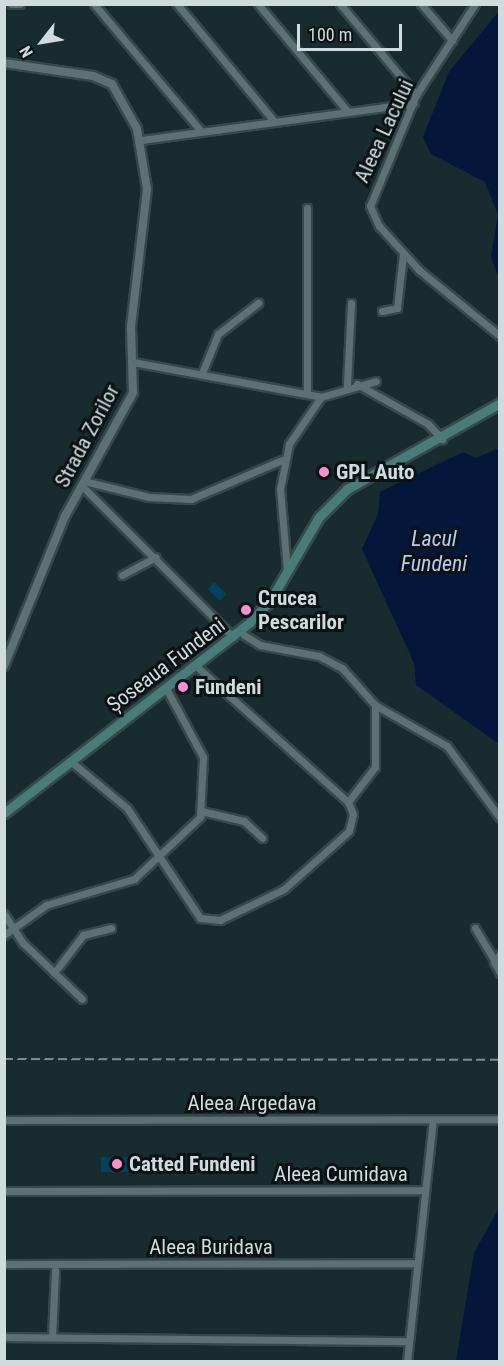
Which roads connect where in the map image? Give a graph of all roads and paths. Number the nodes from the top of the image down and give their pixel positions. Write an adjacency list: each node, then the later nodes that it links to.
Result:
1 (11, 4): 2 (street)
2 (20, 4)
3 (94, 4): 15 (street)
4 (177, 4): 14 (street)
5 (258, 4): 13 (street)
6 (340, 4): 11 (street)
7 (421, 4): 9 (street)
8 (475, 4): 9 (street, Aleea Lacului)
9 (452, 40): 11 (street, Aleea Lacului)
10 (4, 63): 16 (street, Strada Zorilor)
11 (416, 95): 12 (street, Aleea Lacului)
12 (413, 103): 13 (street); 18 (street, Aleea Lacului)
13 (347, 111): 14 (street)
14 (273, 120): 15 (street)
15 (200, 130): 16 (street)
16 (141, 140): 23 (street, Strada Zorilor)
17 (307, 208): 28 (street)
18 (404, 254): 21 (street); 22 (street, Aleea Lacului)
19 (258, 303): 24 (street)
20 (351, 303): 27 (street)
21 (382, 311)
22 (500, 336)
23 (133, 362): 24 (street); 34 (street, Strada Zorilor)
24 (202, 373): 28 (street)
25 (376, 381): 26 (street)
26 (356, 383): 27 (street); 32 (street)
27 (347, 385): 29 (street)
28 (307, 392): 29 (street)
29 (321, 397): 33 (street)
30 (500, 403): 32 (main road, Șoseaua Fundeni)
31 (500, 410): 32 (main road, Șoseaua Fundeni)
32 (441, 437): 36 (main road, Șoseaua Fundeni); 38 (main road, Șoseaua Fundeni)
33 (282, 460): 34 (street); 36 (street)
34 (83, 483): 35 (street); 40 (street, Strada Zorilor)
35 (156, 557): 37 (street); 39 (street)
36 (287, 570): 39 (main road, Șoseaua Fundeni)
37 (122, 575)
38 (244, 635): 41 (main road, Șoseaua Fundeni); 43 (street)
39 (233, 637): 47 (main road, Șoseaua Fundeni)
40 (4, 666)
41 (199, 669): 42 (main road, Șoseaua Fundeni); 45 (street)
42 (168, 692): 44 (main road, Șoseaua Fundeni); 46 (street)
43 (375, 705): 45 (street); 48 (street)
44 (74, 764): 49 (main road, Șoseaua Fundeni); 51 (street)
45 (348, 802): 51 (street)
46 (201, 811): 50 (street); 51 (street)
47 (4, 813)
48 (500, 818)
49 (4, 819)
50 (262, 838)
51 (162, 856): 53 (street)
52 (4, 914): 53 (street)
53 (12, 928): 56 (street); 59 (street)
54 (111, 928): 59 (street)
55 (475, 928): 58 (street)
56 (4, 935)
57 (500, 954): 58 (street)
58 (494, 960): 60 (street)
59 (54, 973): 61 (street)
60 (500, 973)
61 (82, 999)
62 (500, 1119): 64 (street, Aleea Argedava)
63 (4, 1120): 64 (street, Aleea Argedava)
64 (433, 1120): 65 (street)
65 (425, 1190): 66 (street, Aleea Cumidava); 67 (street)
66 (4, 1191)
67 (417, 1263): 68 (street, Aleea Buridava); 72 (street)
68 (4, 1264)
69 (55, 1270): 71 (street)
70 (4, 1337): 71 (street)
71 (52, 1337): 72 (street)
72 (410, 1341): 73 (street)
73 (408, 1362)

